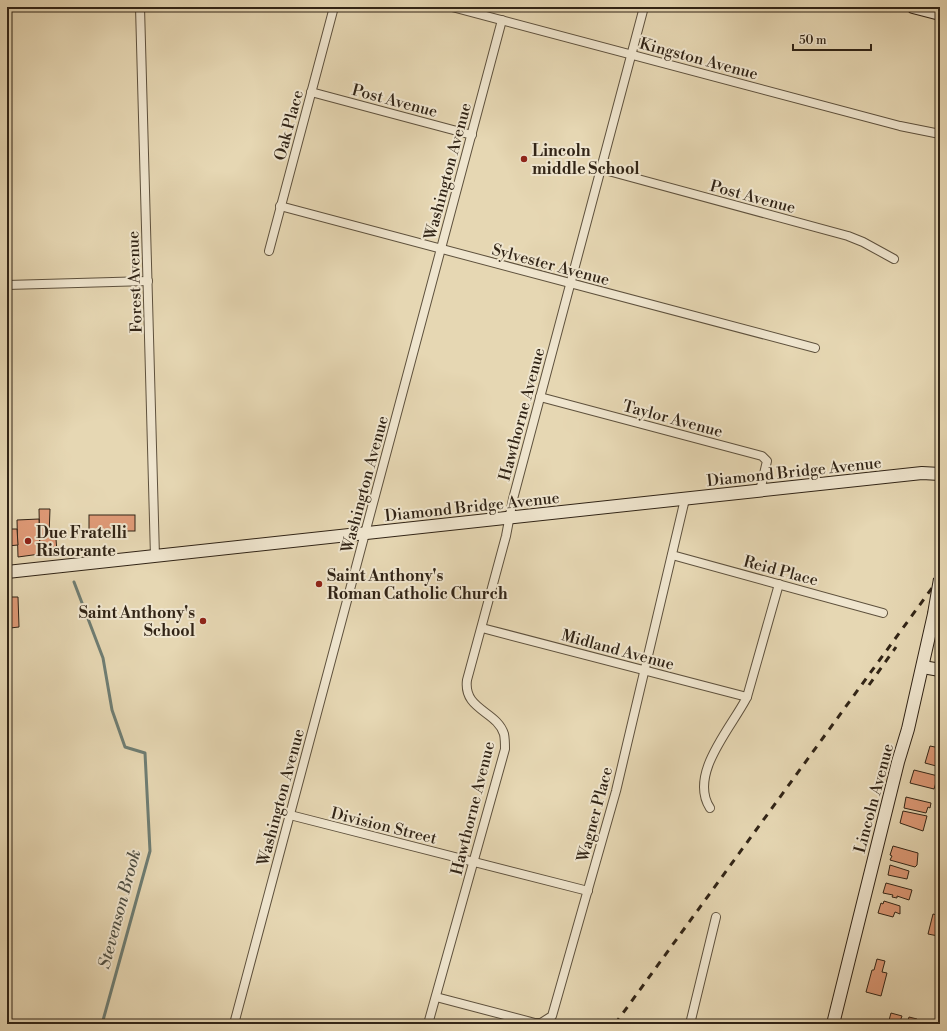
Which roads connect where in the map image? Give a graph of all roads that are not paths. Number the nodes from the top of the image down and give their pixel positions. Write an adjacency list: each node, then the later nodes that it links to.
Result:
1 (140, 7): 17 (street, Forest Avenue)
2 (334, 7): 9 (street, Oak Place)
3 (452, 7): 7 (street, Kingston Avenue)
4 (644, 7): 8 (street, Hawthorne Avenue)
5 (913, 7): 6 (street)
6 (940, 14)
7 (502, 20): 8 (street, Kingston Avenue); 11 (street, Washington Avenue)
8 (631, 55): 10 (street, Kingston Avenue); 12 (street, Hawthorne Avenue)
9 (311, 92): 11 (street, Post Avenue); 13 (street, Oak Place)
10 (940, 134)
11 (472, 135): 14 (street, Washington Avenue)
12 (601, 169): 16 (street, Post Avenue); 18 (street, Hawthorne Avenue)
13 (280, 206): 14 (street, Sylvester Avenue); 15 (street, Oak Place)
14 (441, 249): 18 (street, Sylvester Avenue); 26 (street, Washington Avenue)
15 (269, 250)
16 (894, 259)
17 (148, 281): 19 (street); 28 (street, Forest Avenue)
18 (570, 283): 20 (street, Sylvester Avenue); 21 (street, Hawthorne Avenue)
19 (7, 286)
20 (815, 348)
21 (540, 397): 23 (street, Taylor Avenue); 25 (street, Hawthorne Avenue)
22 (940, 474): 23 (street, Diamond Bridge Avenue)
23 (760, 491): 24 (street, Diamond Bridge Avenue)
24 (684, 499): 25 (street, Diamond Bridge Avenue); 27 (street, Wagner Place)
25 (510, 518): 26 (street, Diamond Bridge Avenue); 33 (street, Hawthorne Avenue)
26 (365, 534): 28 (street, Diamond Bridge Avenue); 39 (street, Washington Avenue)
27 (672, 555): 31 (street, Reid Place); 35 (street, Wagner Place)
28 (155, 557): 29 (street, Diamond Bridge Avenue)
29 (7, 572)
30 (940, 579): 34 (street, Lincoln Avenue, bridge)
31 (779, 584): 32 (street, Reid Place); 37 (street)
32 (883, 613)
33 (482, 628): 35 (street, Midland Avenue); 40 (street, Hawthorne Avenue)
34 (923, 667): 36 (street); 47 (street, Lincoln Avenue)
35 (644, 670): 37 (street, Midland Avenue); 41 (street, Wagner Place)
36 (940, 670)
37 (747, 697): 38 (street)
38 (710, 808)
39 (290, 815): 40 (street, Division Street); 44 (street, Washington Avenue)
40 (473, 862): 41 (street, Division Street); 43 (street, Hawthorne Avenue)
41 (588, 891): 43 (street, Wagner Place)
42 (716, 918): 46 (street)
43 (436, 997): 45 (street, Hawthorne Avenue)
44 (234, 1024)
45 (428, 1024)
46 (690, 1024)
47 (833, 1024)

